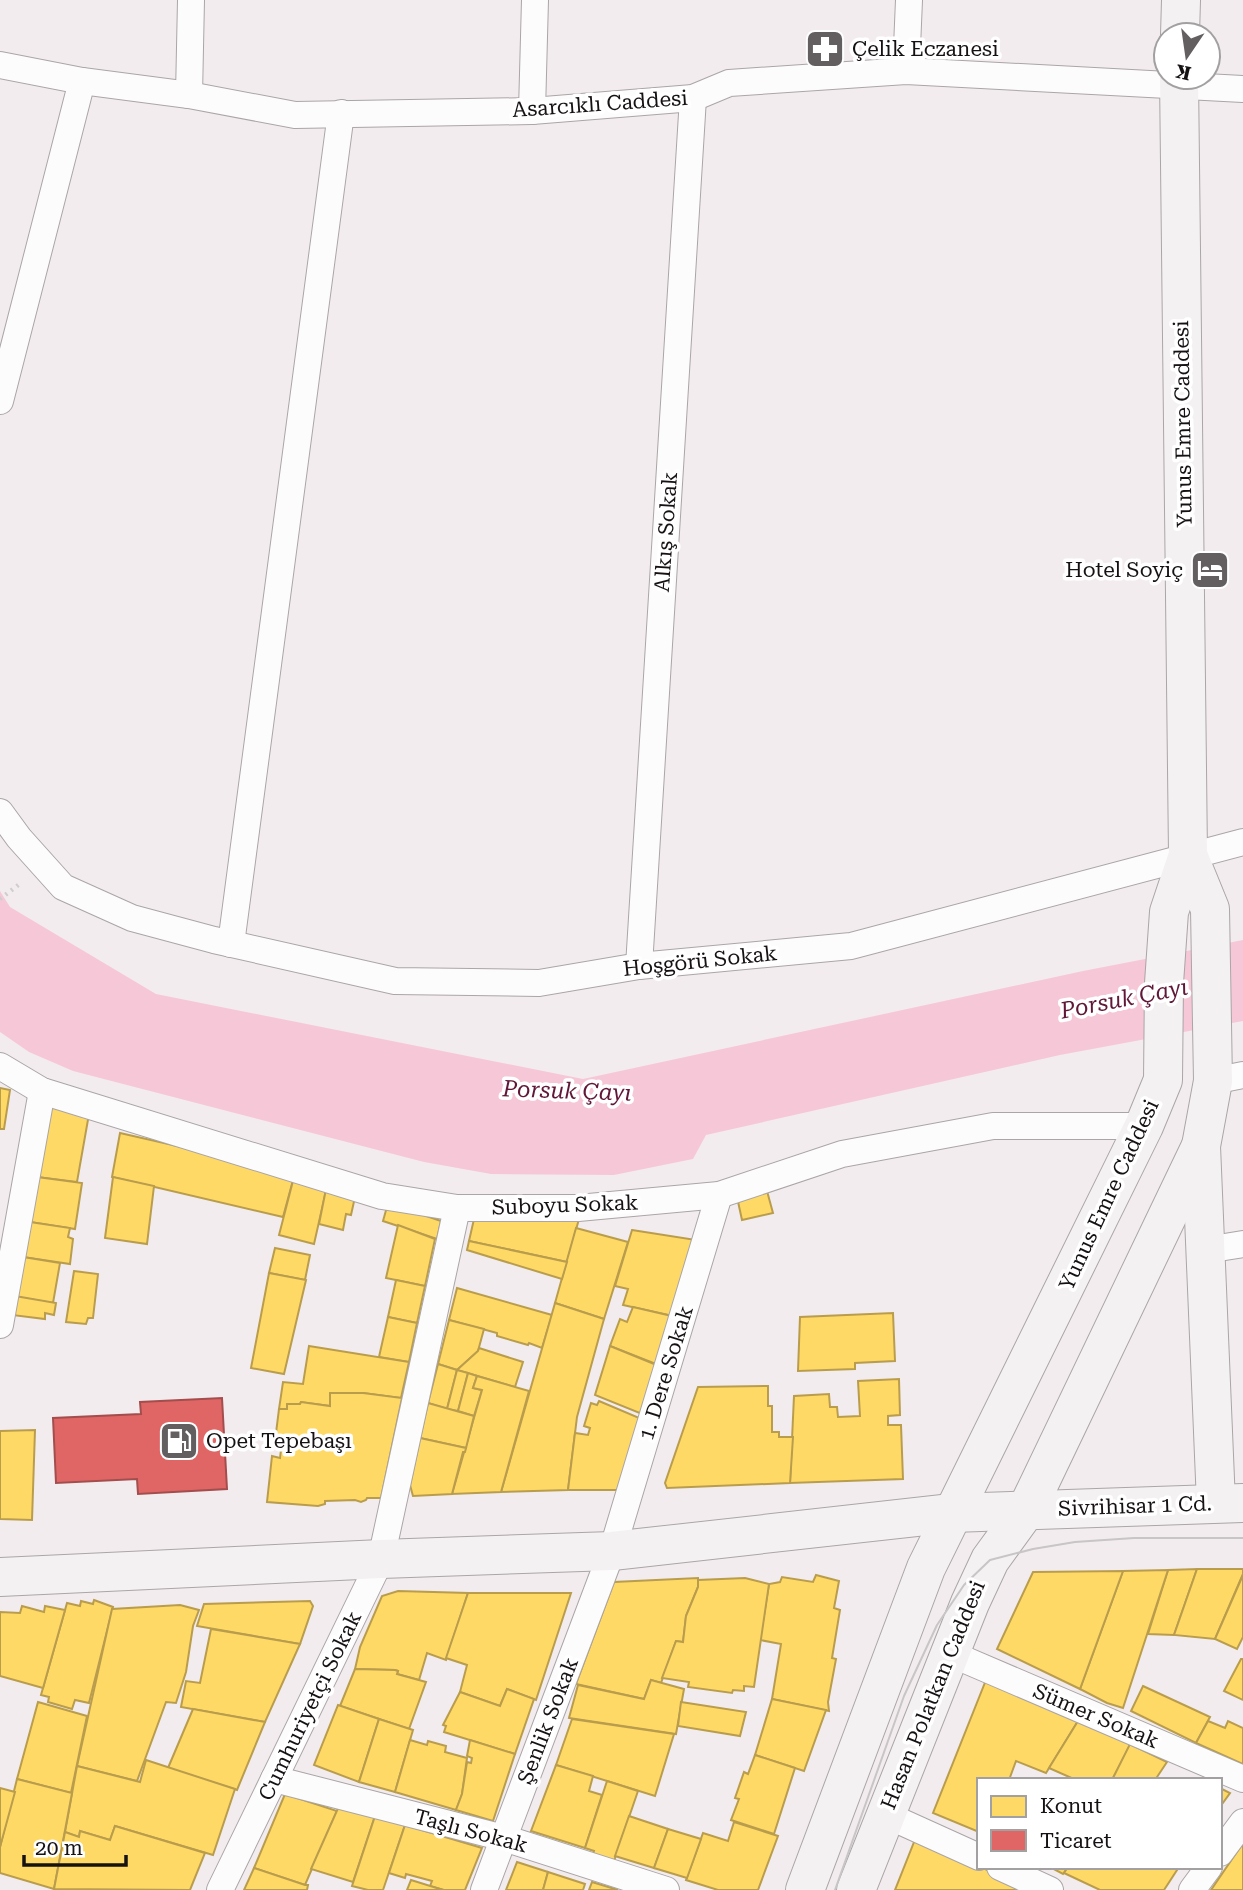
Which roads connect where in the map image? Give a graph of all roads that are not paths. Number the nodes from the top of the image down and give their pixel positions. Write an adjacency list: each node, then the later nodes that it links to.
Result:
1 (191, 0): 13 (street)
2 (536, 0): 15 (street)
3 (909, 0): 7 (street)
4 (1181, 0): 5 (main road)
5 (1180, 21)
6 (0, 65): 9 (street, Asarcıklı Caddesi)
7 (906, 71): 8 (street, Asarcıklı Caddesi); 14 (street, Asarcıklı Caddesi)
8 (1152, 79)
9 (82, 81): 13 (street, Asarcıklı Caddesi); 17 (street)
10 (1222, 86): 11 (street, Asarcıklı Caddesi)
11 (1243, 89)
12 (1179, 91): 20 (main road, Yunus Emre Caddesi)
13 (189, 95): 16 (street, Asarcıklı Caddesi)
14 (693, 98): 15 (street, Asarcıklı Caddesi); 22 (street, Alkış Sokak)
15 (532, 111): 16 (street, Asarcıklı Caddesi)
16 (341, 113): 21 (street)
17 (0, 401)
18 (0, 812): 21 (street, Hoşgörü Sokak)
19 (1243, 842): 20 (street, Hoşgörü Sokak)
20 (1188, 855): 22 (street, Hoşgörü Sokak); 24 (main road, Yunus Emre Caddesi); 26 (main road, Yunus Emre Caddesi)
21 (218, 940): 22 (street, Hoşgörü Sokak)
22 (639, 966)
23 (0, 1066): 25 (street, Suboyu Sokak)
24 (1228, 1078): 27 (main road, Yunus Emre Caddesi)
25 (42, 1091): 29 (street, Suboyu Sokak); 32 (street)
26 (1144, 1126): 28 (street, Suboyu Sokak); 35 (main road, Yunus Emre Caddesi)
27 (1201, 1146): 31 (main road, Yunus Emre Caddesi); 34 (main road, Yunus Emre Caddesi)
28 (719, 1195): 29 (street, Suboyu Sokak); 36 (street, 1. Dere Sokak)
29 (457, 1208): 37 (street, Cumhuriyetçi Sokak)
30 (1243, 1244): 31 (street)
31 (1206, 1250): 33 (main road, Yunus Emre Caddesi)
32 (0, 1325)
33 (1230, 1503): 34 (main road, Sivrihisar 1 Cd.)
34 (1027, 1509): 35 (main road, Sivrihisar 1 Cd.); 39 (main road, Hasan Polatkan Caddesi)
35 (952, 1513): 36 (main road, Sivrihisar 1 Cd.); 52 (main road, Yunus Emre Caddesi)
36 (612, 1551): 37 (main road, Sivrihisar 1 Cd.); 44 (street, Şenlik Sokak)
37 (381, 1559): 38 (main road, Sivrihisar 1 Cd.); 40 (street, Cumhuriyetçi Sokak)
38 (0, 1577)
39 (949, 1653): 41 (street, Sümer Sokak); 42 (main road, Hasan Polatkan Caddesi)
40 (274, 1779): 44 (street, Taşlı Sokak); 49 (street, Cumhuriyetçi Sokak)
41 (1243, 1779)
42 (884, 1814): 46 (street); 53 (main road, Hasan Polatkan Caddesi)
43 (1243, 1822): 45 (street)
44 (504, 1838): 50 (street, Şenlik Sokak); 51 (street, Taşlı Sokak)
45 (1222, 1850)
46 (977, 1856)
47 (1004, 1869): 54 (street)
48 (1208, 1869): 55 (street)
49 (220, 1890)
50 (484, 1890)
51 (666, 1890)
52 (805, 1890)
53 (856, 1890)
54 (1050, 1890)
55 (1192, 1890)

